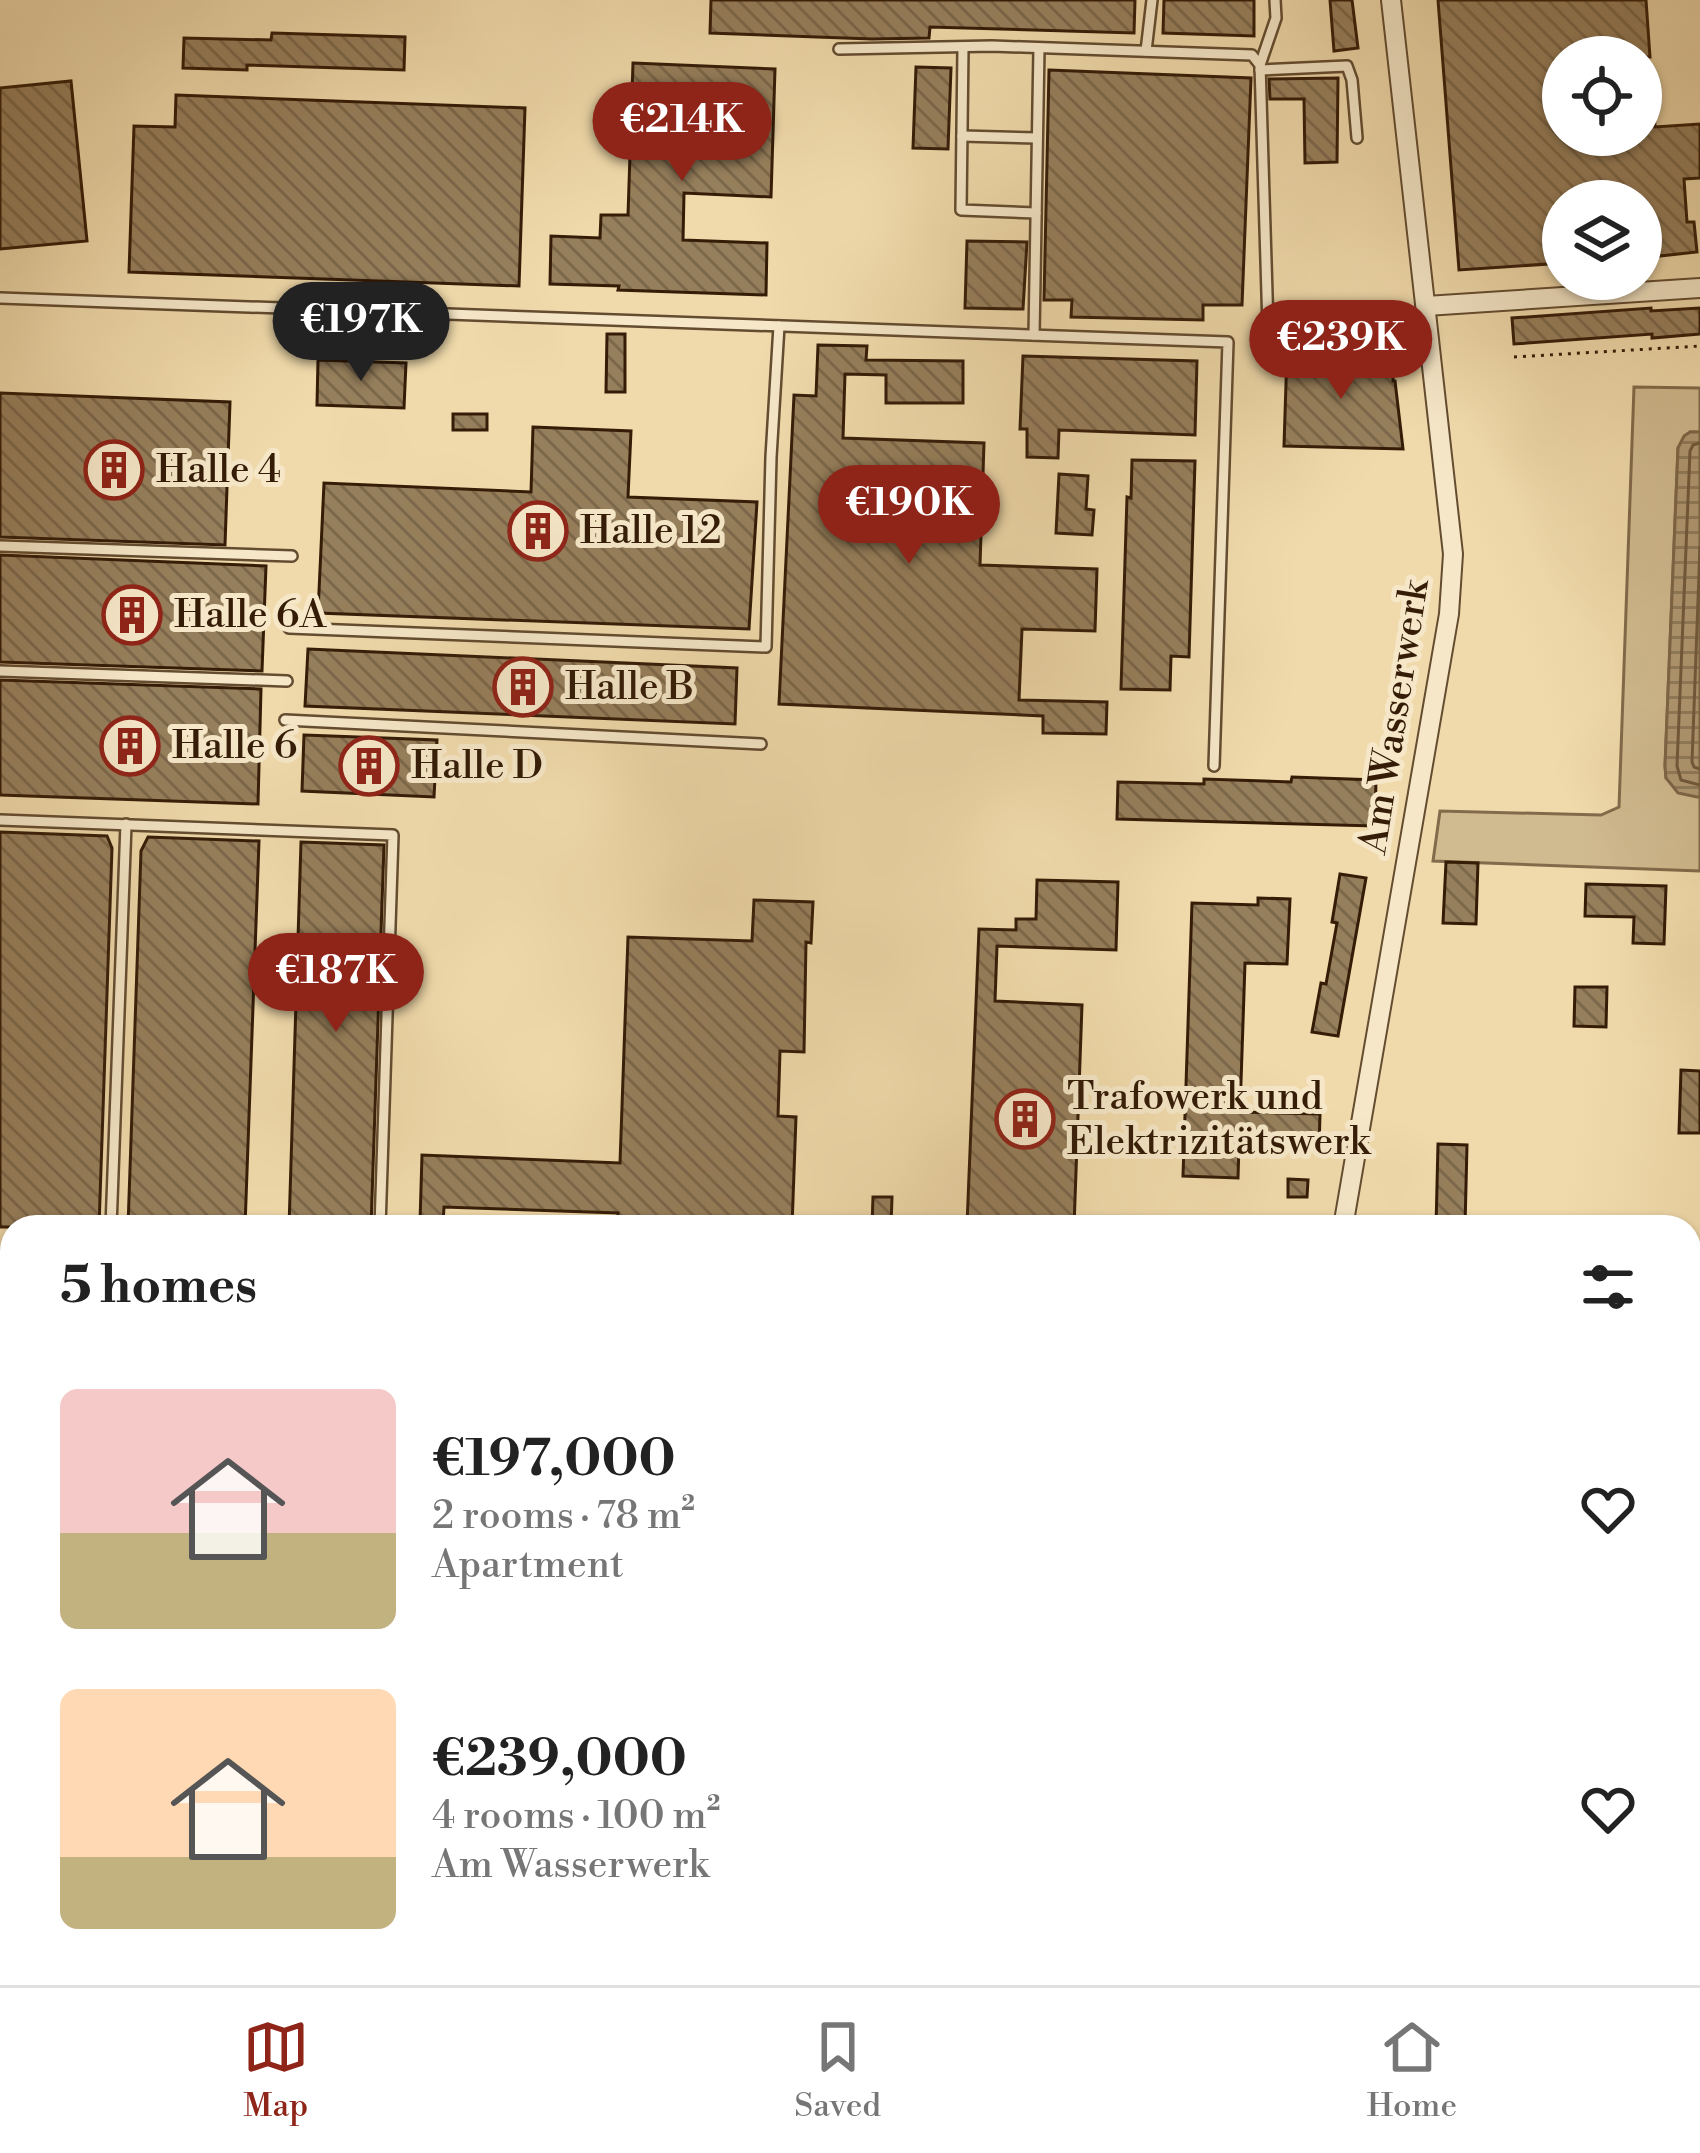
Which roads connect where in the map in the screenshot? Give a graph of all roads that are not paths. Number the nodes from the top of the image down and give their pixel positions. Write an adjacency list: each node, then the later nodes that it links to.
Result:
1 (1152, 0): 7 (lane)
2 (1275, 0): 8 (lane)
3 (1390, 0): 15 (street, Am Wasserwerk)
4 (963, 47): 5 (lane); 6 (lane); 9 (lane)
5 (1039, 48): 7 (lane); 11 (lane)
6 (838, 49)
7 (1146, 51): 8 (lane)
8 (1260, 68): 10 (lane); 17 (lane)
9 (962, 136): 11 (lane); 12 (lane)
10 (1357, 137)
11 (1037, 138): 12 (lane)
12 (1036, 213): 18 (lane)
13 (1700, 289): 15 (street)
14 (0, 298): 16 (lane)
15 (1426, 306): 31 (street, Am Wasserwerk)
16 (779, 326): 18 (lane); 21 (lane)
17 (1268, 327)
18 (1034, 335): 26 (lane)
19 (0, 546): 20 (lane)
20 (292, 556)
21 (290, 628)
22 (0, 671): 23 (lane)
23 (287, 682)
24 (285, 720): 25 (lane)
25 (761, 743)
26 (1214, 766)
27 (0, 820): 28 (lane)
28 (126, 824): 29 (lane); 30 (lane)
29 (111, 1215)
30 (380, 1215)
31 (1345, 1215)

